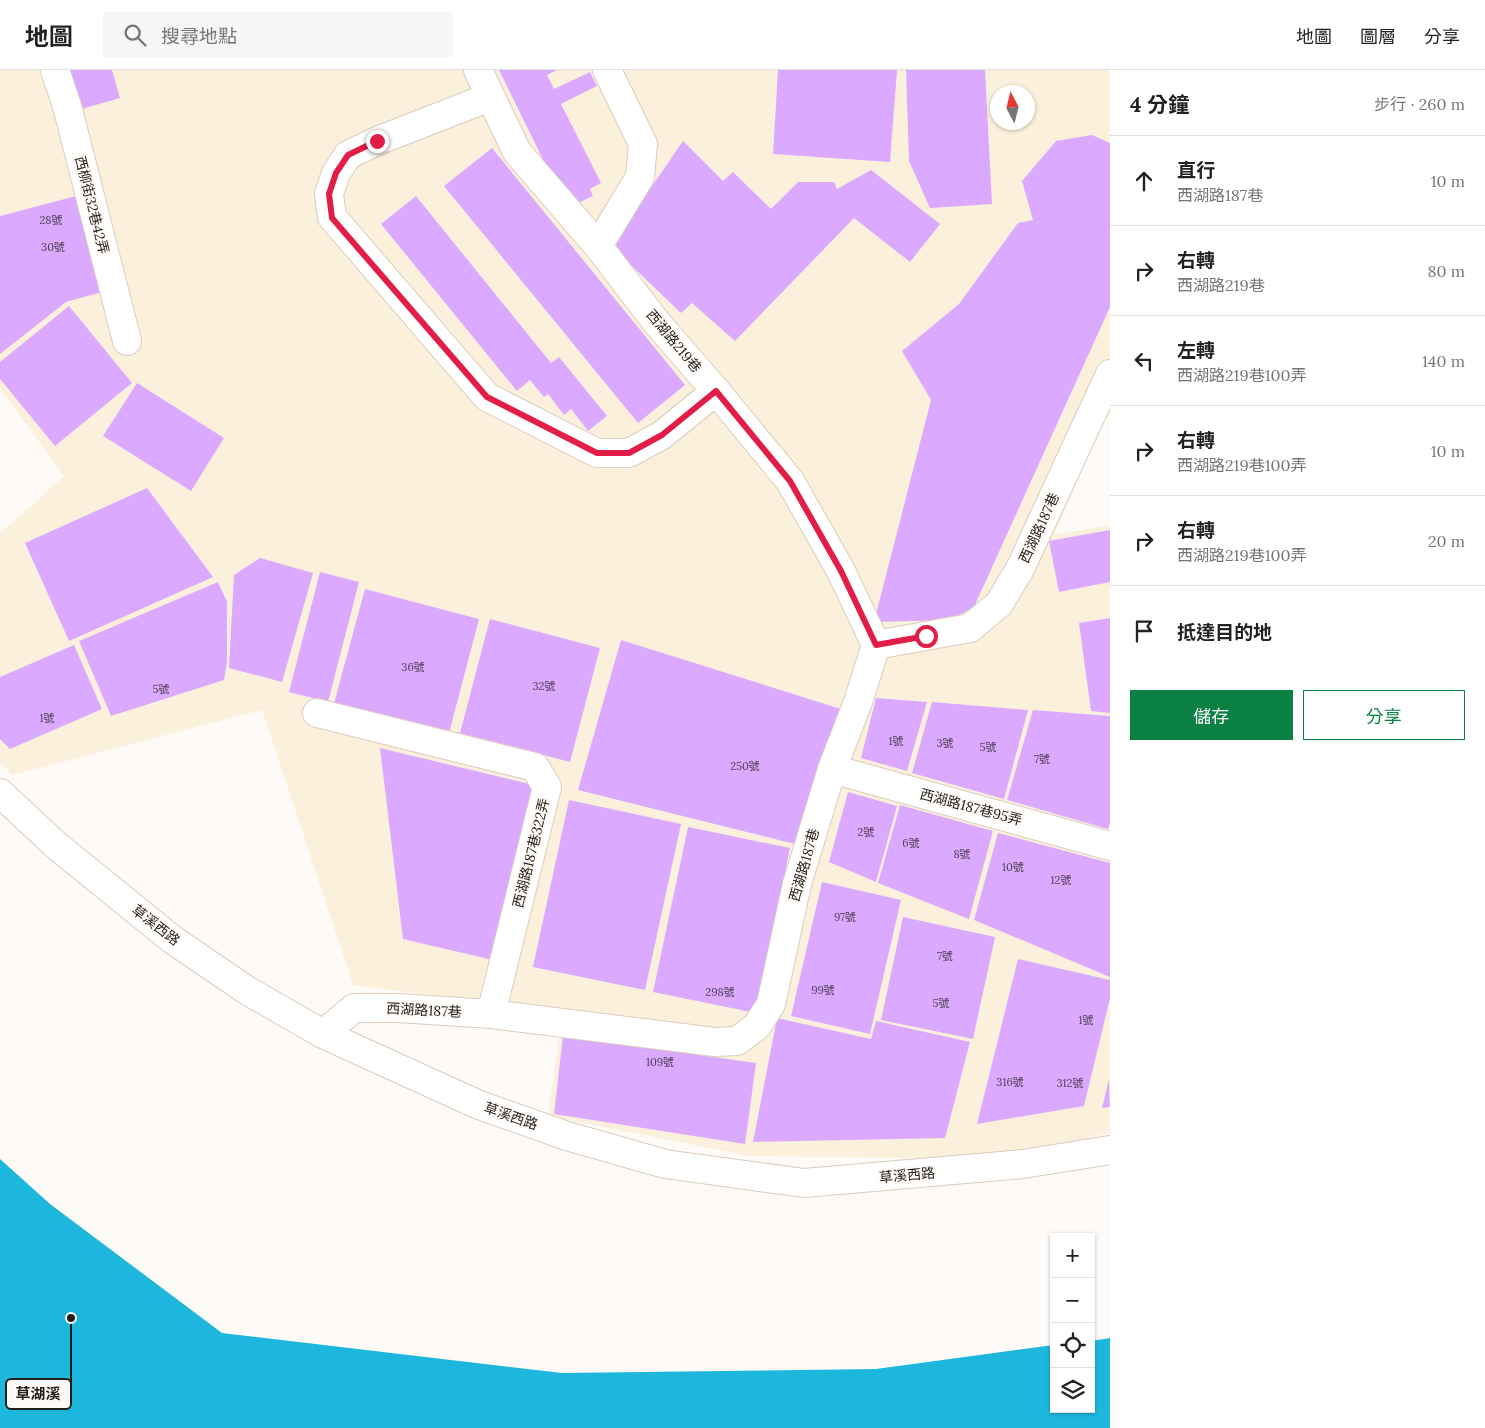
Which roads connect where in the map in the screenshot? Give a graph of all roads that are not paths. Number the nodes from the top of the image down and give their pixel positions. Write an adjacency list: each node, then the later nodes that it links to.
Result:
1 (55, 70): 6 (street, 西柳街32巷42弄)
2 (478, 70): 4 (street, 西湖路219巷)
3 (607, 70): 5 (street)
4 (490, 97): 5 (street, 西湖路219巷); 8 (street)
5 (598, 246): 8 (street, 西湖路219巷)
6 (127, 341)
7 (1110, 374): 9 (street, 西湖路187巷)
8 (716, 391): 9 (street, 西湖路219巷)
9 (876, 645): 11 (street, 西湖路187巷)
10 (317, 712): 14 (street, 西湖路187巷322弄)
11 (832, 769): 13 (street, 西湖路187巷95弄); 14 (street, 西湖路187巷)
12 (0, 794): 15 (street, 草溪西路)
13 (1110, 846)
14 (491, 1014): 15 (street, 西湖路187巷)
15 (323, 1034): 16 (street, 草溪西路)
16 (1110, 1150)

